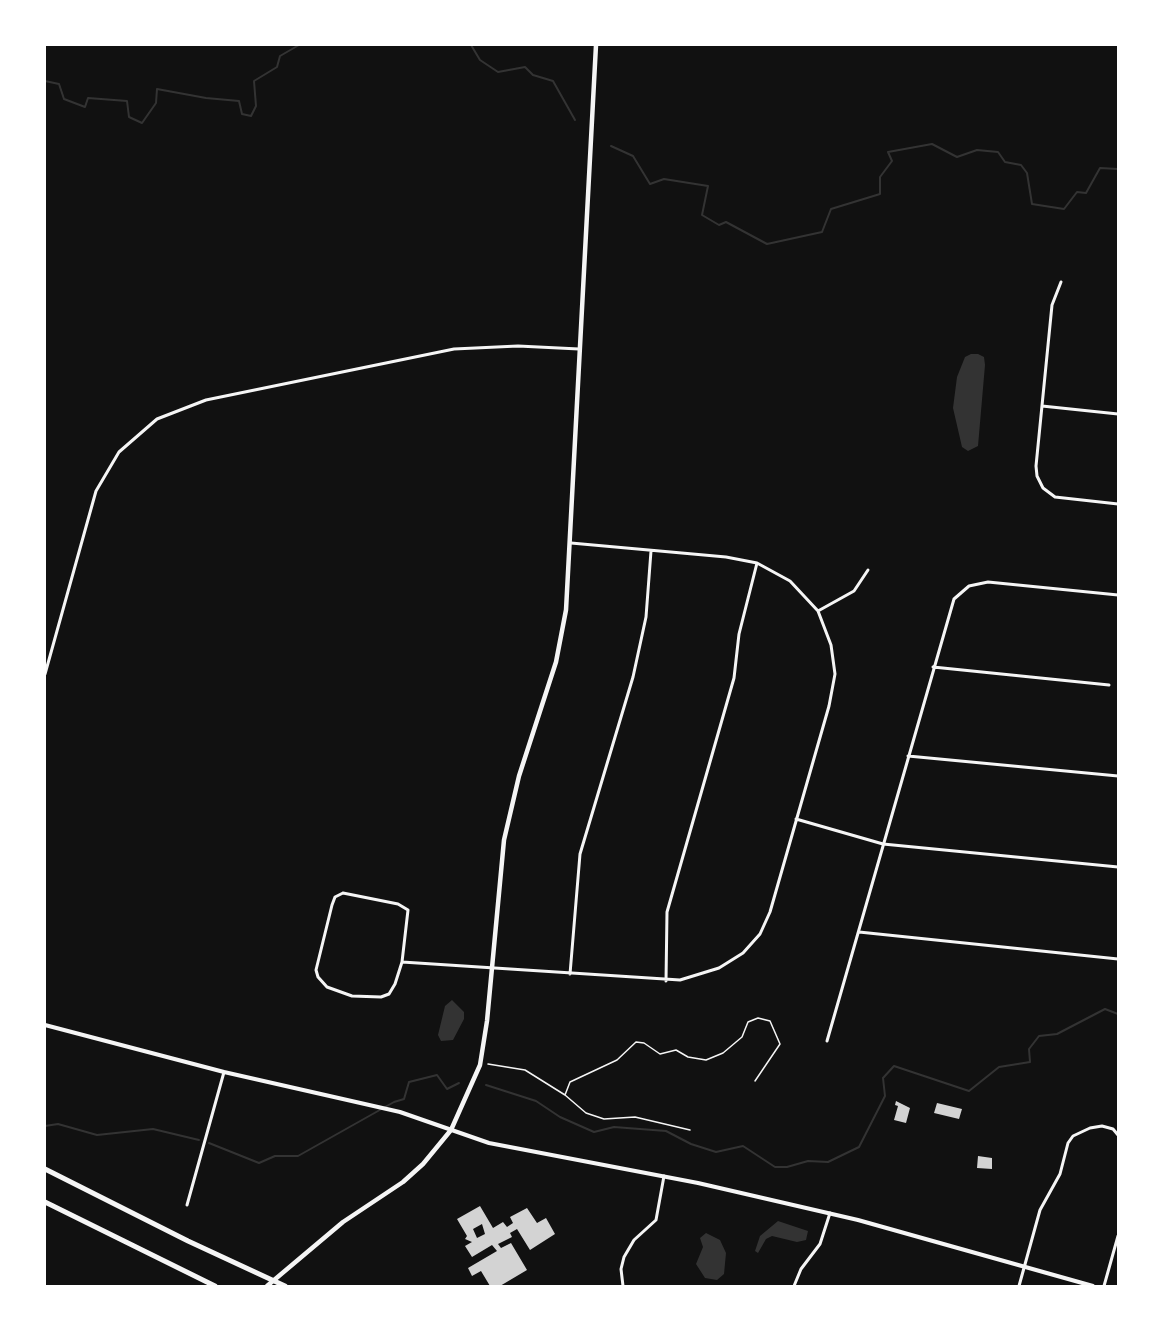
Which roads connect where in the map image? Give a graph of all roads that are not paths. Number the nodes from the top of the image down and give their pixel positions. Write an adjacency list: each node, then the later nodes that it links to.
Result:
1 (596, 45): 3 (main road)
2 (1061, 282): 4 (street)
3 (581, 349): 7 (main road); 14 (street)
4 (1042, 406): 5 (street); 6 (street)
5 (1118, 414)
6 (1118, 504)
7 (571, 543): 8 (street); 24 (main road)
8 (651, 550): 9 (street); 25 (street)
9 (757, 563): 12 (street); 26 (street)
10 (868, 570): 12 (street)
11 (1118, 595): 13 (street)
12 (818, 611): 18 (street)
13 (933, 667): 15 (street); 16 (street)
14 (45, 674)
15 (1109, 685)
16 (908, 756): 17 (street); 19 (street)
17 (1118, 776)
18 (796, 819): 19 (street); 26 (street)
19 (883, 844): 20 (street); 21 (street)
20 (1118, 867)
21 (859, 932): 22 (street); 28 (street)
22 (1118, 958)
23 (402, 962): 23 (street); 24 (street)
24 (491, 968): 25 (street); 30 (main road)
25 (570, 974): 26 (street)
26 (666, 981)
27 (45, 1025): 29 (street)
28 (827, 1041)
29 (224, 1072): 30 (street); 35 (street)
30 (452, 1130): 33 (street); 40 (main road)
31 (1118, 1135): 38 (street)
32 (45, 1169): 41 (highway)
33 (664, 1176): 36 (street); 42 (street)
34 (45, 1202): 39 (highway)
35 (186, 1205)
36 (830, 1213): 38 (street); 43 (street)
37 (1118, 1236): 46 (street)
38 (1023, 1266): 44 (street); 45 (street)
39 (215, 1286)
40 (267, 1286)
41 (285, 1286)
42 (623, 1286)
43 (794, 1286)
44 (1018, 1286)
45 (1092, 1286)
46 (1104, 1286)

